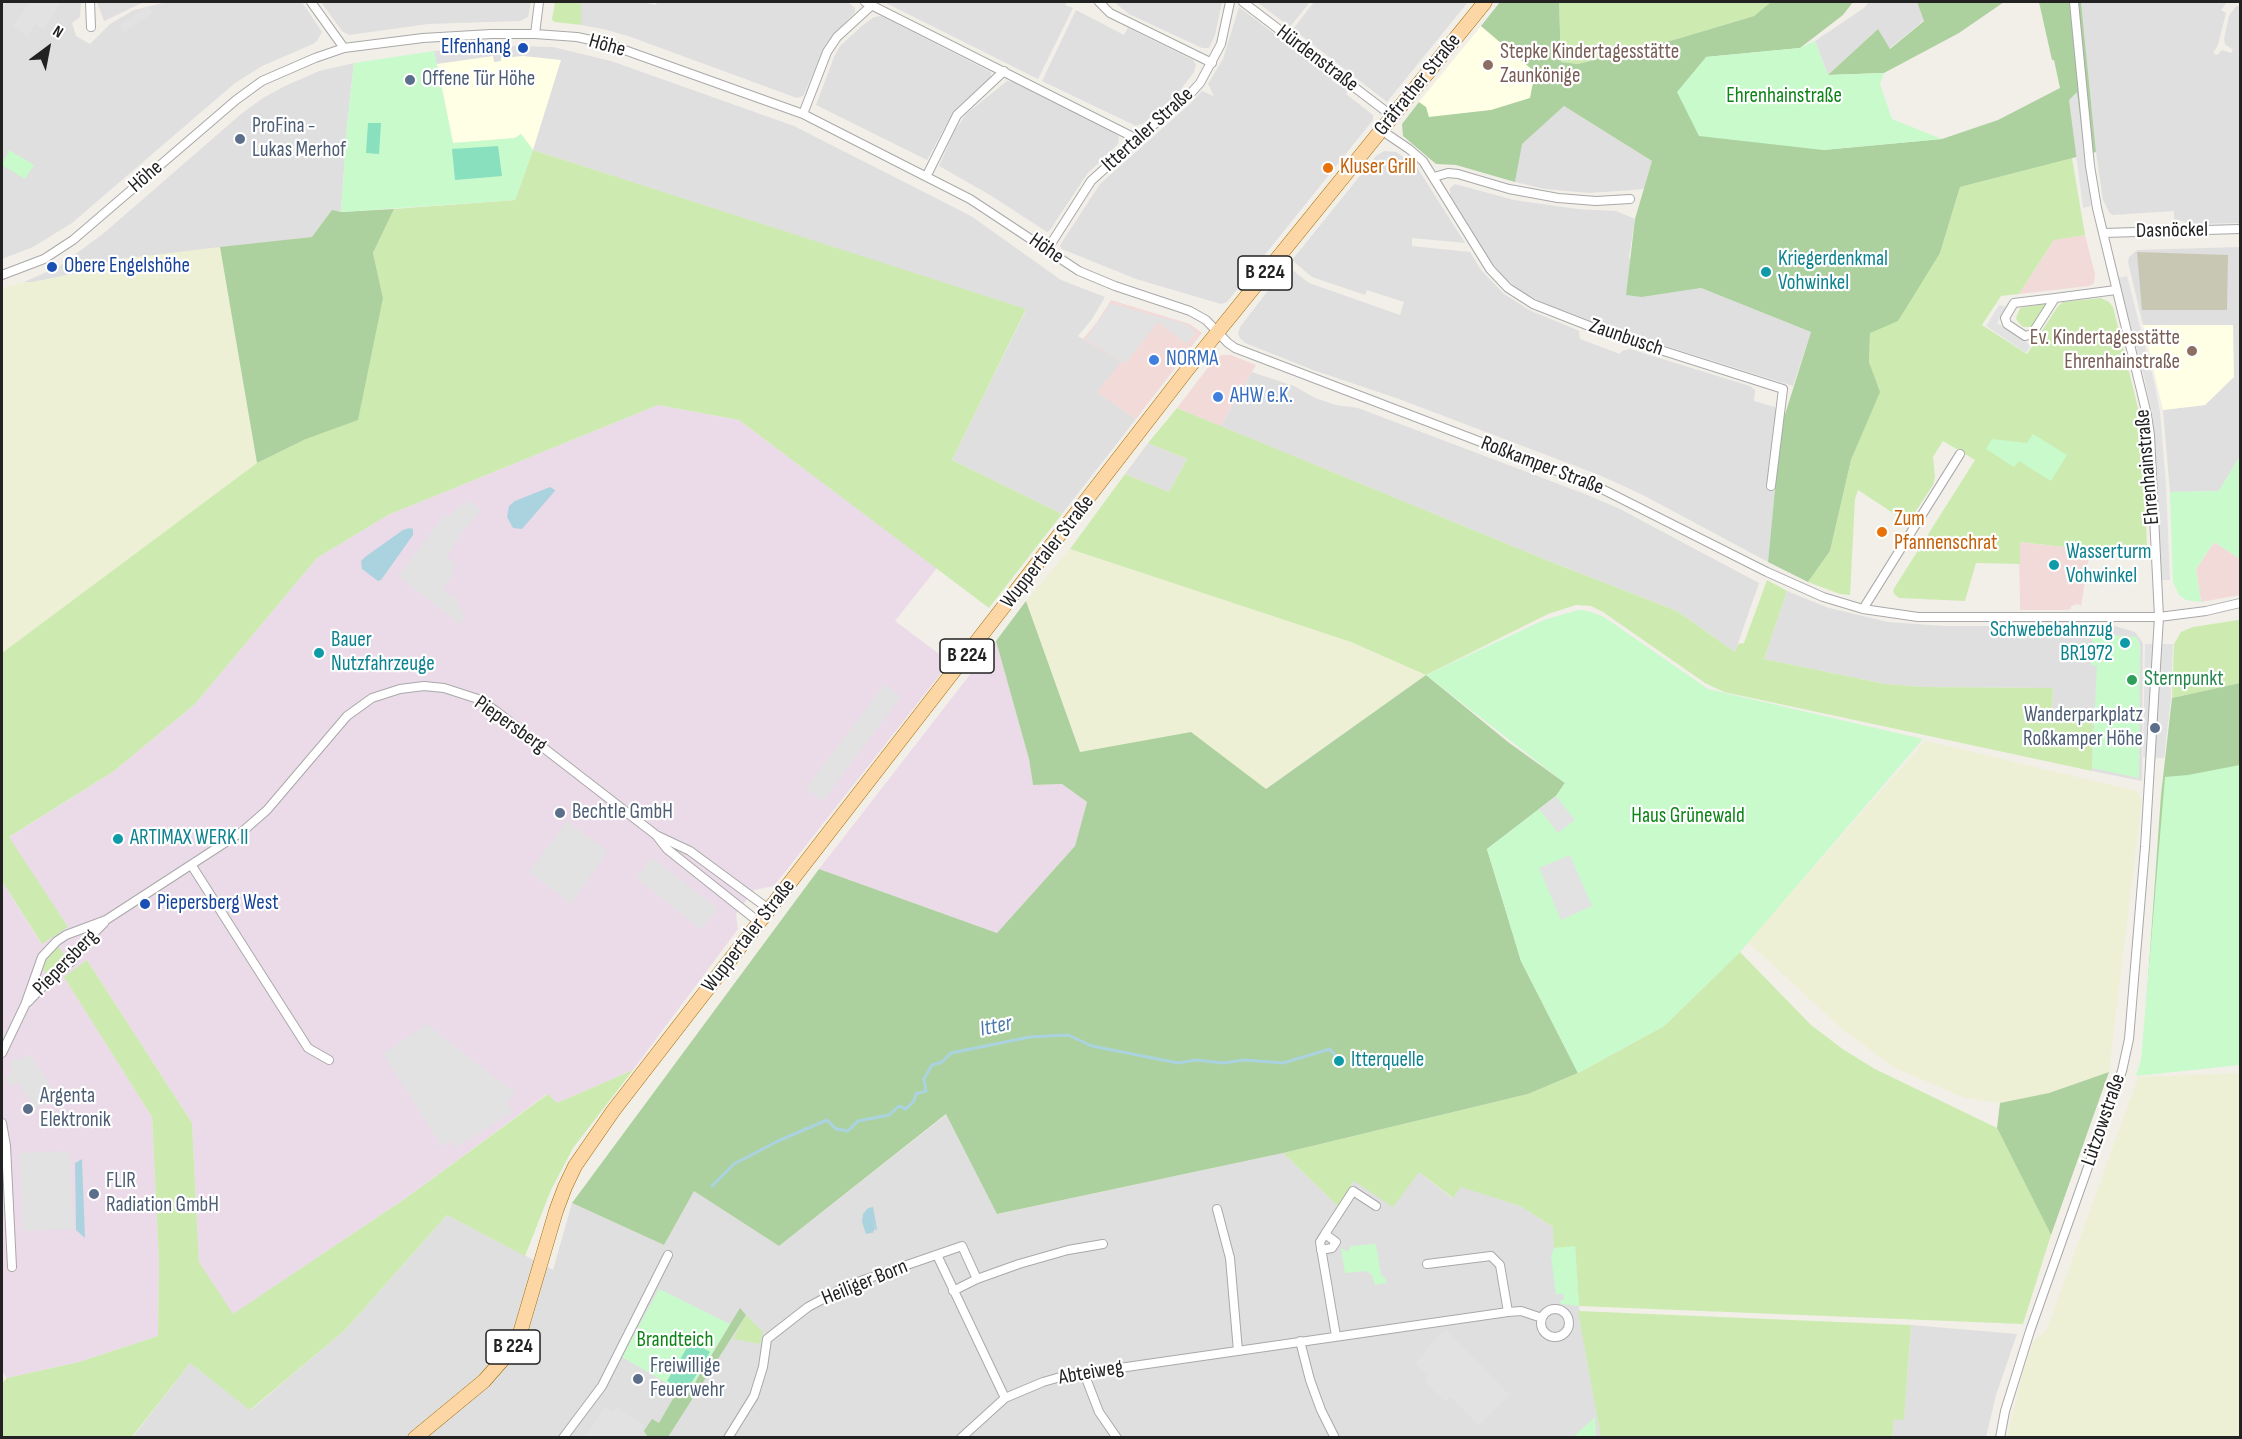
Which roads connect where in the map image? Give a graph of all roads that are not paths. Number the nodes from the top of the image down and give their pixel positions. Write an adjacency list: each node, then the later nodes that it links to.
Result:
1 (90, 2): 10 (street)
2 (311, 2): 12 (street)
3 (539, 2): 11 (street)
4 (1099, 2): 13 (street)
5 (1230, 2): 13 (street, Ittertaler Straße)
6 (1243, 2): 16 (street, Hürdenstraße)
7 (1485, 2): 16 (main road, Gräfrather Straße / B 224)
8 (2074, 2): 23 (street, Ehrenhainstraße)
9 (869, 3): 14 (street); 15 (street)
10 (92, 27)
11 (535, 34): 12 (street, Höhe); 15 (street, Höhe)
12 (344, 48): 25 (street, Höhe)
13 (1212, 63): 18 (street, Ittertaler Straße)
14 (1004, 71): 18 (street); 19 (street)
15 (803, 114): 19 (street, Höhe)
16 (1392, 116): 17 (main road, Gräfrather Straße / B 224)
17 (1380, 130): 20 (street, Zaunbusch); 28 (main road, Gräfrather Straße / B 224)
18 (1137, 139): 24 (street, Ittertaler Straße)
19 (927, 175): 24 (street, Höhe)
20 (1434, 177): 21 (street); 31 (street, Zaunbusch)
21 (1630, 199)
22 (2241, 230): 23 (street, Dasnöckel)
23 (2103, 233): 26 (street, Ehrenhainstraße)
24 (1047, 250): 28 (street, Höhe)
25 (2, 275)
26 (2116, 290): 27 (street); 34 (street, Ehrenhainstraße)
27 (2055, 298): 27 (street)
28 (1218, 333): 29 (main road, Gräfrather Straße / B 224); 33 (street, Roßkamper Straße)
29 (1126, 450): 38 (main road, Wuppertaler Straße / B 224)
30 (1960, 454): 33 (street)
31 (1771, 486)
32 (2241, 603): 34 (street)
33 (1863, 609): 34 (street, Roßkamper Straße)
34 (2159, 617): 35 (street, Ehrenhainstraße)
35 (2149, 790): 69 (street, Lützowstraße)
36 (656, 835): 37 (street, Piepersberg); 38 (street, Piepersberg); 40 (street, Piepersberg)
37 (192, 866): 39 (street, Piepersberg); 43 (street)
38 (770, 910): 40 (main road, Wuppertaler Straße / B 224)
39 (106, 920): 41 (street, Piepersberg); 41 (street, Piepersberg)
40 (760, 923): 63 (main road, Wuppertaler Straße / B 224)
41 (26, 1005): 42 (street, Piepersberg)
42 (2, 1053)
43 (329, 1060)
44 (2, 1123): 53 (street)
45 (1376, 1206): 47 (street)
46 (1217, 1209): 60 (street)
47 (1325, 1234): 49 (street); 49 (street)
48 (1103, 1244): 54 (street)
49 (1321, 1250): 58 (street)
50 (668, 1255): 64 (street)
51 (937, 1255): 54 (street, Heiliger Born); 55 (street); 65 (street, Heiliger Born)
52 (1427, 1264): 56 (street)
53 (12, 1267)
54 (977, 1279): 55 (street)
55 (953, 1291): 62 (street)
56 (1508, 1312): 57 (street, Abteiweg); 58 (street, Abteiweg)
57 (1542, 1318)
58 (1335, 1336): 59 (street, Abteiweg)
59 (1300, 1341): 60 (street, Abteiweg); 68 (street)
60 (1238, 1351): 61 (street, Abteiweg)
61 (1084, 1373): 62 (street, Abteiweg); 67 (street)
62 (1005, 1398): 66 (street, Abteiweg)
63 (415, 1437)
64 (563, 1437)
65 (728, 1437)
66 (962, 1437)
67 (1117, 1437)
68 (1335, 1437)
69 (2000, 1437)

